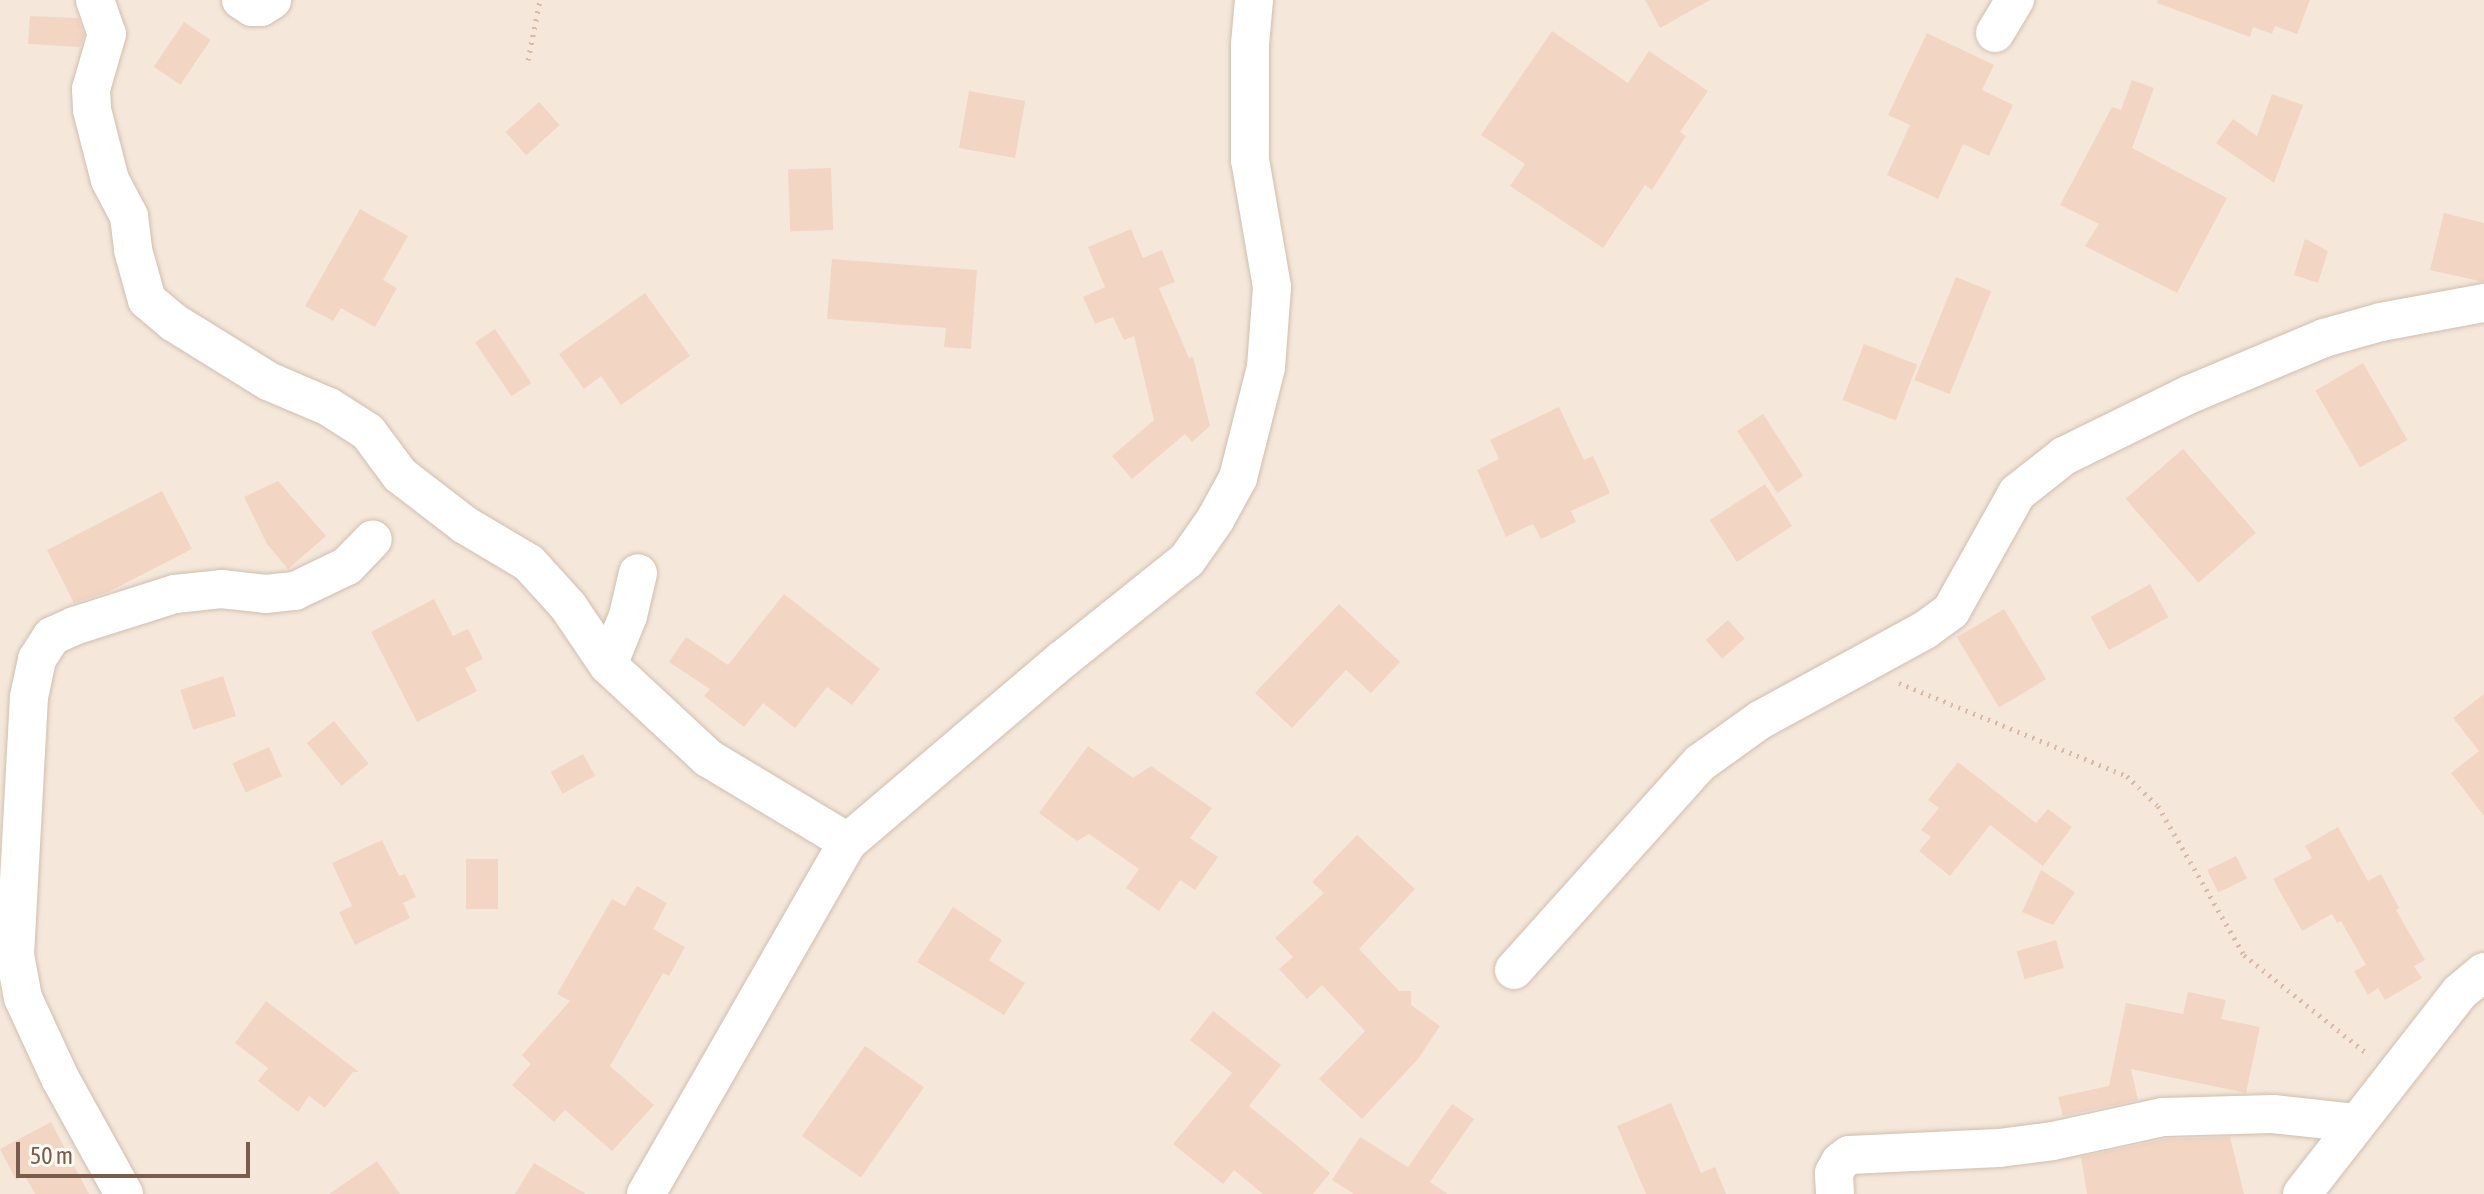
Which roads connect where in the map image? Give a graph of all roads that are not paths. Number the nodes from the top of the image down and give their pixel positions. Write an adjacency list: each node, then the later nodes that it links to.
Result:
1 (95, 0): 10 (street)
2 (241, 0): 3 (street)
3 (272, 0)
4 (1254, 0): 11 (street)
5 (2015, 0): 6 (street)
6 (1995, 33)
7 (2484, 303): 12 (street)
8 (373, 539): 15 (street)
9 (638, 573): 10 (street)
10 (608, 665): 11 (street)
11 (848, 842): 16 (street)
12 (1514, 970)
13 (2484, 972): 14 (street)
14 (2355, 1123): 17 (street); 18 (street)
15 (124, 1194)
16 (646, 1194)
17 (1835, 1194)
18 (2302, 1194)

